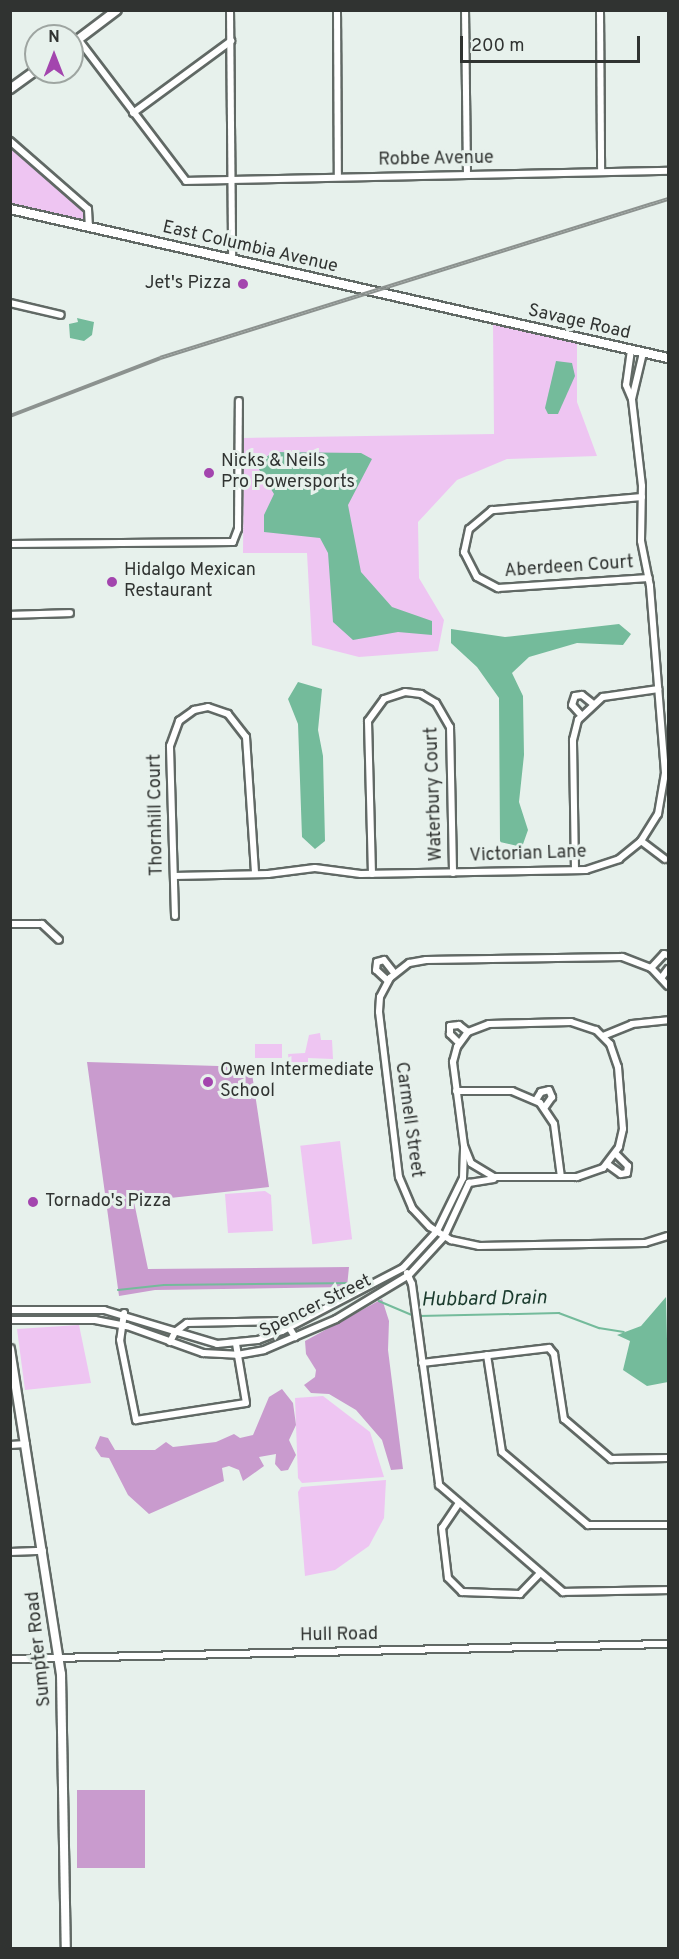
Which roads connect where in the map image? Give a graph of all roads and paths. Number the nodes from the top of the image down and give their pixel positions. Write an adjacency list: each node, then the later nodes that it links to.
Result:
1 (117, 10): 6 (main road)
2 (231, 10): 7 (street)
3 (337, 10): 16 (street)
4 (465, 10): 15 (street)
5 (600, 10): 14 (street)
6 (84, 34)
7 (231, 41): 11 (street); 17 (street)
8 (84, 52): 11 (street, Robbe Avenue)
9 (24, 79): 10 (main road)
10 (10, 89)
11 (133, 113): 17 (street, Robbe Avenue)
12 (10, 141): 19 (street)
13 (669, 171): 14 (street, Robbe Avenue)
14 (601, 172): 15 (street, Robbe Avenue)
15 (467, 175): 16 (street, Robbe Avenue)
16 (338, 177): 17 (street, Robbe Avenue)
17 (232, 180): 20 (street)
18 (10, 209): 19 (street, East Columbia Avenue)
19 (89, 226): 20 (street, East Columbia Avenue)
20 (232, 260): 23 (street, East Columbia Avenue)
21 (10, 303): 22 (street)
22 (61, 315)
23 (483, 316): 24 (street, Savage Road)
24 (631, 350): 25 (street, Savage Road); 27 (street, Victorian Lane)
25 (643, 353): 26 (street, Savage Road); 27 (street, Victorian Lane)
26 (669, 358)
27 (632, 399): 29 (street, Victorian Lane)
28 (239, 401): 30 (street)
29 (642, 497): 31 (street, Victorian Lane); 31 (street, Aberdeen Court)
30 (10, 544)
31 (649, 578): 34 (street, Victorian Lane)
32 (70, 613): 33 (street)
33 (10, 615)
34 (658, 689): 35 (street); 37 (street, Victorian Lane)
35 (592, 704): 36 (street); 36 (street)
36 (581, 715): 39 (street)
37 (641, 841): 38 (street); 39 (street, Victorian Lane)
38 (665, 859)
39 (575, 870): 40 (street, Victorian Lane)
40 (453, 873): 42 (street, Victorian Lane); 42 (street, Waterbury Court)
41 (255, 874): 42 (street, Victorian Lane); 43 (street, Victorian Lane); 43 (street, Thornhill Court)
42 (372, 874)
43 (174, 876): 44 (street, Thornhill Court)
44 (175, 916)
45 (10, 924): 46 (street)
46 (59, 940)
47 (669, 955): 48 (street)
48 (651, 968): 50 (street, Carmell Street); 51 (street, Carmell Street)
49 (669, 969): 51 (street)
50 (394, 973): 52 (street, Carmell Street); 52 (street)
51 (662, 977): 53 (street, Carmell Street)
52 (388, 981): 66 (street, Carmell Street)
53 (669, 986)
54 (669, 1020): 56 (street)
55 (468, 1032): 56 (street); 57 (street); 57 (street)
56 (603, 1036): 62 (street)
57 (459, 1043): 58 (street)
58 (456, 1091): 59 (street); 61 (street)
59 (536, 1100): 60 (street); 60 (street)
60 (545, 1107): 65 (street)
61 (464, 1146): 64 (street); 66 (street)
62 (616, 1154): 63 (street); 63 (street)
63 (607, 1164): 65 (street)
64 (502, 1178): 65 (street); 67 (street, Spencer Street)
65 (561, 1178)
66 (437, 1231): 67 (street, Carmell Street); 69 (street)
67 (444, 1236): 68 (street, Carmell Street); 70 (street, Spencer Street)
68 (669, 1236)
69 (403, 1268): 70 (street); 75 (street)
70 (409, 1275): 77 (street, Spencer Street); 83 (street)
71 (10, 1310): 72 (street)
72 (124, 1313): 74 (street); 76 (street)
73 (10, 1320): 74 (street, Spencer Street)
74 (121, 1324): 78 (street, Spencer Street); 81 (street)
75 (289, 1327): 76 (street); 77 (street); 79 (street)
76 (175, 1332): 78 (street); 79 (street)
77 (296, 1337): 81 (street, Spencer Street)
78 (170, 1342): 81 (street, Spencer Street)
79 (236, 1344): 81 (street)
80 (10, 1349): 84 (street, Sumpter Road)
81 (237, 1355)
82 (487, 1355): 83 (street); 86 (street); 88 (street)
83 (422, 1363): 87 (street)
84 (26, 1444): 85 (street); 89 (street, Sumpter Road)
85 (10, 1445)
86 (669, 1458)
87 (459, 1503): 91 (street); 91 (street)
88 (669, 1524)
89 (43, 1551): 90 (street); 94 (street, Sumpter Road)
90 (10, 1552)
91 (540, 1573): 92 (street)
92 (669, 1590)
93 (669, 1644): 94 (street, Hull Road)
94 (59, 1658): 95 (street, Hull Road); 96 (street, Sumpter Road)
95 (10, 1659)
96 (66, 1948)

